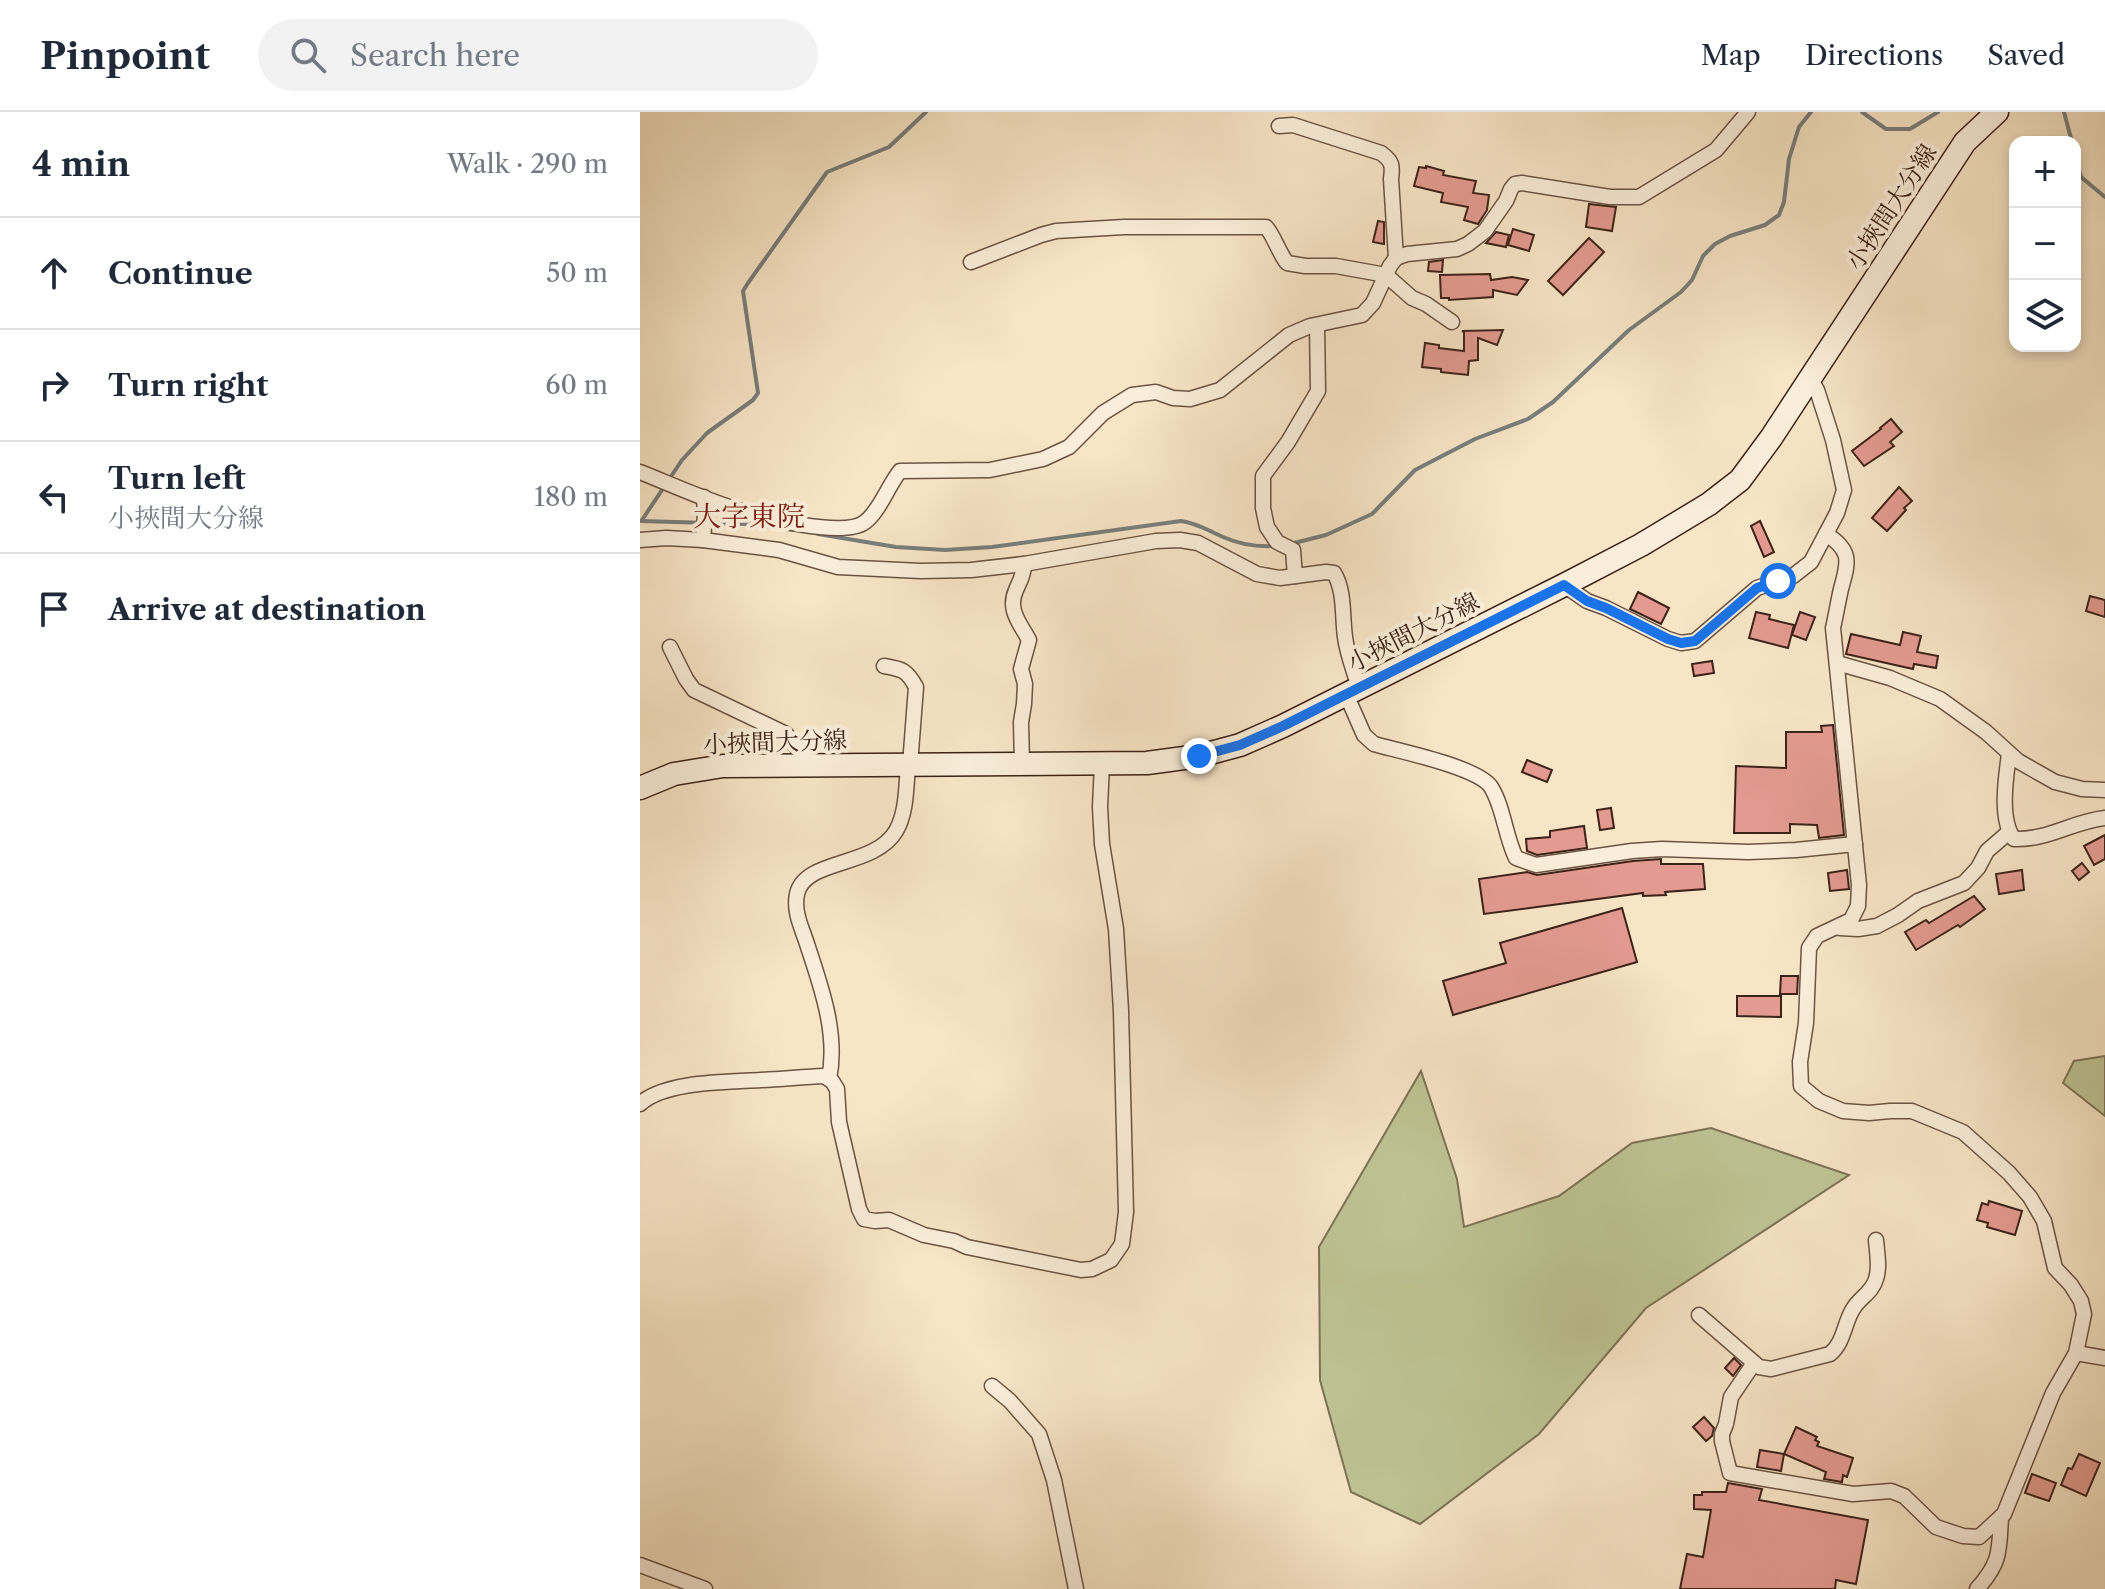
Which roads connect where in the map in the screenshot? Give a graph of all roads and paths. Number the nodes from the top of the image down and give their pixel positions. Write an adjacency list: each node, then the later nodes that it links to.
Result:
1 (1748, 112): 4 (street)
2 (1997, 112): 9 (main road, 小挾間大分線)
3 (1279, 126): 4 (street)
4 (1396, 258): 6 (street)
5 (971, 262): 6 (street)
6 (1386, 275): 7 (street); 8 (street)
7 (1452, 322)
8 (1317, 325): 11 (street); 16 (street)
9 (1810, 378): 12 (street); 17 (main road, 小挾間大分線)
10 (640, 472): 11 (street)
11 (704, 497): 13 (street)
12 (1826, 534): 17 (street); 19 (street)
13 (703, 538): 14 (street); 15 (street)
14 (640, 540)
15 (1024, 564): 16 (street); 23 (street)
16 (1295, 576): 21 (street)
17 (1564, 585): 21 (main road, 小挾間大分線)
18 (670, 647): 25 (street)
19 (1837, 663): 22 (street); 31 (street)
20 (884, 666): 26 (street)
21 (1352, 691): 24 (main road, 小挾間大分線); 31 (street)
22 (2009, 754): 28 (street); 30 (street)
23 (1022, 764): 24 (main road, 小挾間大分線); 26 (main road, 小挾間大分線)
24 (1102, 764): 33 (street)
25 (811, 765): 26 (main road, 小挾間大分線); 27 (main road, 小挾間大分線)
26 (909, 765): 33 (street)
27 (640, 788)
28 (2105, 790)
29 (2105, 818): 30 (street)
30 (2009, 832): 32 (street)
31 (1855, 844): 32 (street)
32 (1835, 928): 37 (street)
33 (829, 1079): 34 (street)
34 (640, 1104)
35 (1876, 1240): 39 (street)
36 (1699, 1315): 39 (street)
37 (2076, 1353): 38 (street); 41 (street)
38 (2105, 1358)
39 (1754, 1363): 41 (street)
40 (992, 1386): 44 (street)
41 (2001, 1517): 45 (street)
42 (640, 1565): 43 (street)
43 (705, 1589)
44 (1076, 1589)
45 (1977, 1589)

